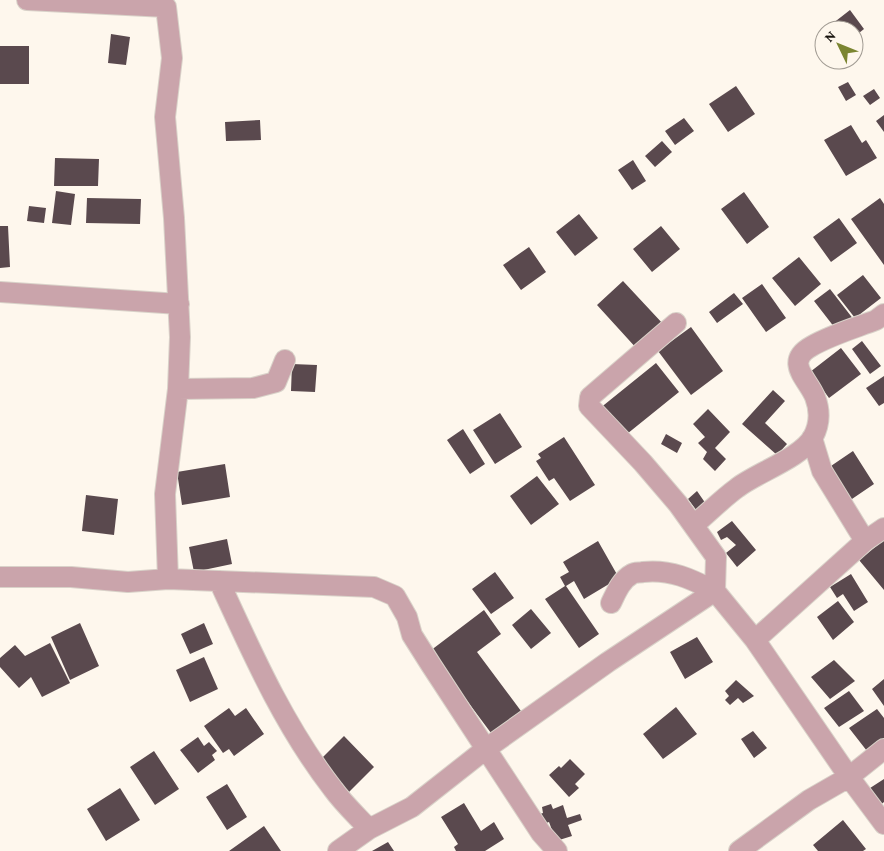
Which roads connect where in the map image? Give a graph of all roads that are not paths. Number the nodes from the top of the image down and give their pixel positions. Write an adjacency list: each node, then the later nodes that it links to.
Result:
1 (27, 0): 3 (street)
2 (0, 292): 3 (street)
3 (179, 304): 7 (street)
4 (884, 314): 8 (street)
5 (676, 323): 9 (street)
6 (285, 360): 7 (street)
7 (178, 389): 13 (street)
8 (812, 438): 9 (street); 11 (street)
9 (694, 525): 15 (street)
10 (884, 528): 11 (street)
11 (865, 541): 17 (street)
12 (0, 577): 13 (street)
13 (168, 580): 14 (street)
14 (219, 581): 18 (street); 22 (street)
15 (715, 591): 16 (street); 17 (street); 18 (street)
16 (611, 603)
17 (755, 640): 20 (street)
18 (487, 748): 22 (street); 24 (street)
19 (884, 748): 20 (street)
20 (849, 777): 21 (street); 25 (street)
21 (884, 824)
22 (369, 829): 23 (street)
23 (338, 851)
24 (557, 851)
25 (739, 851)

